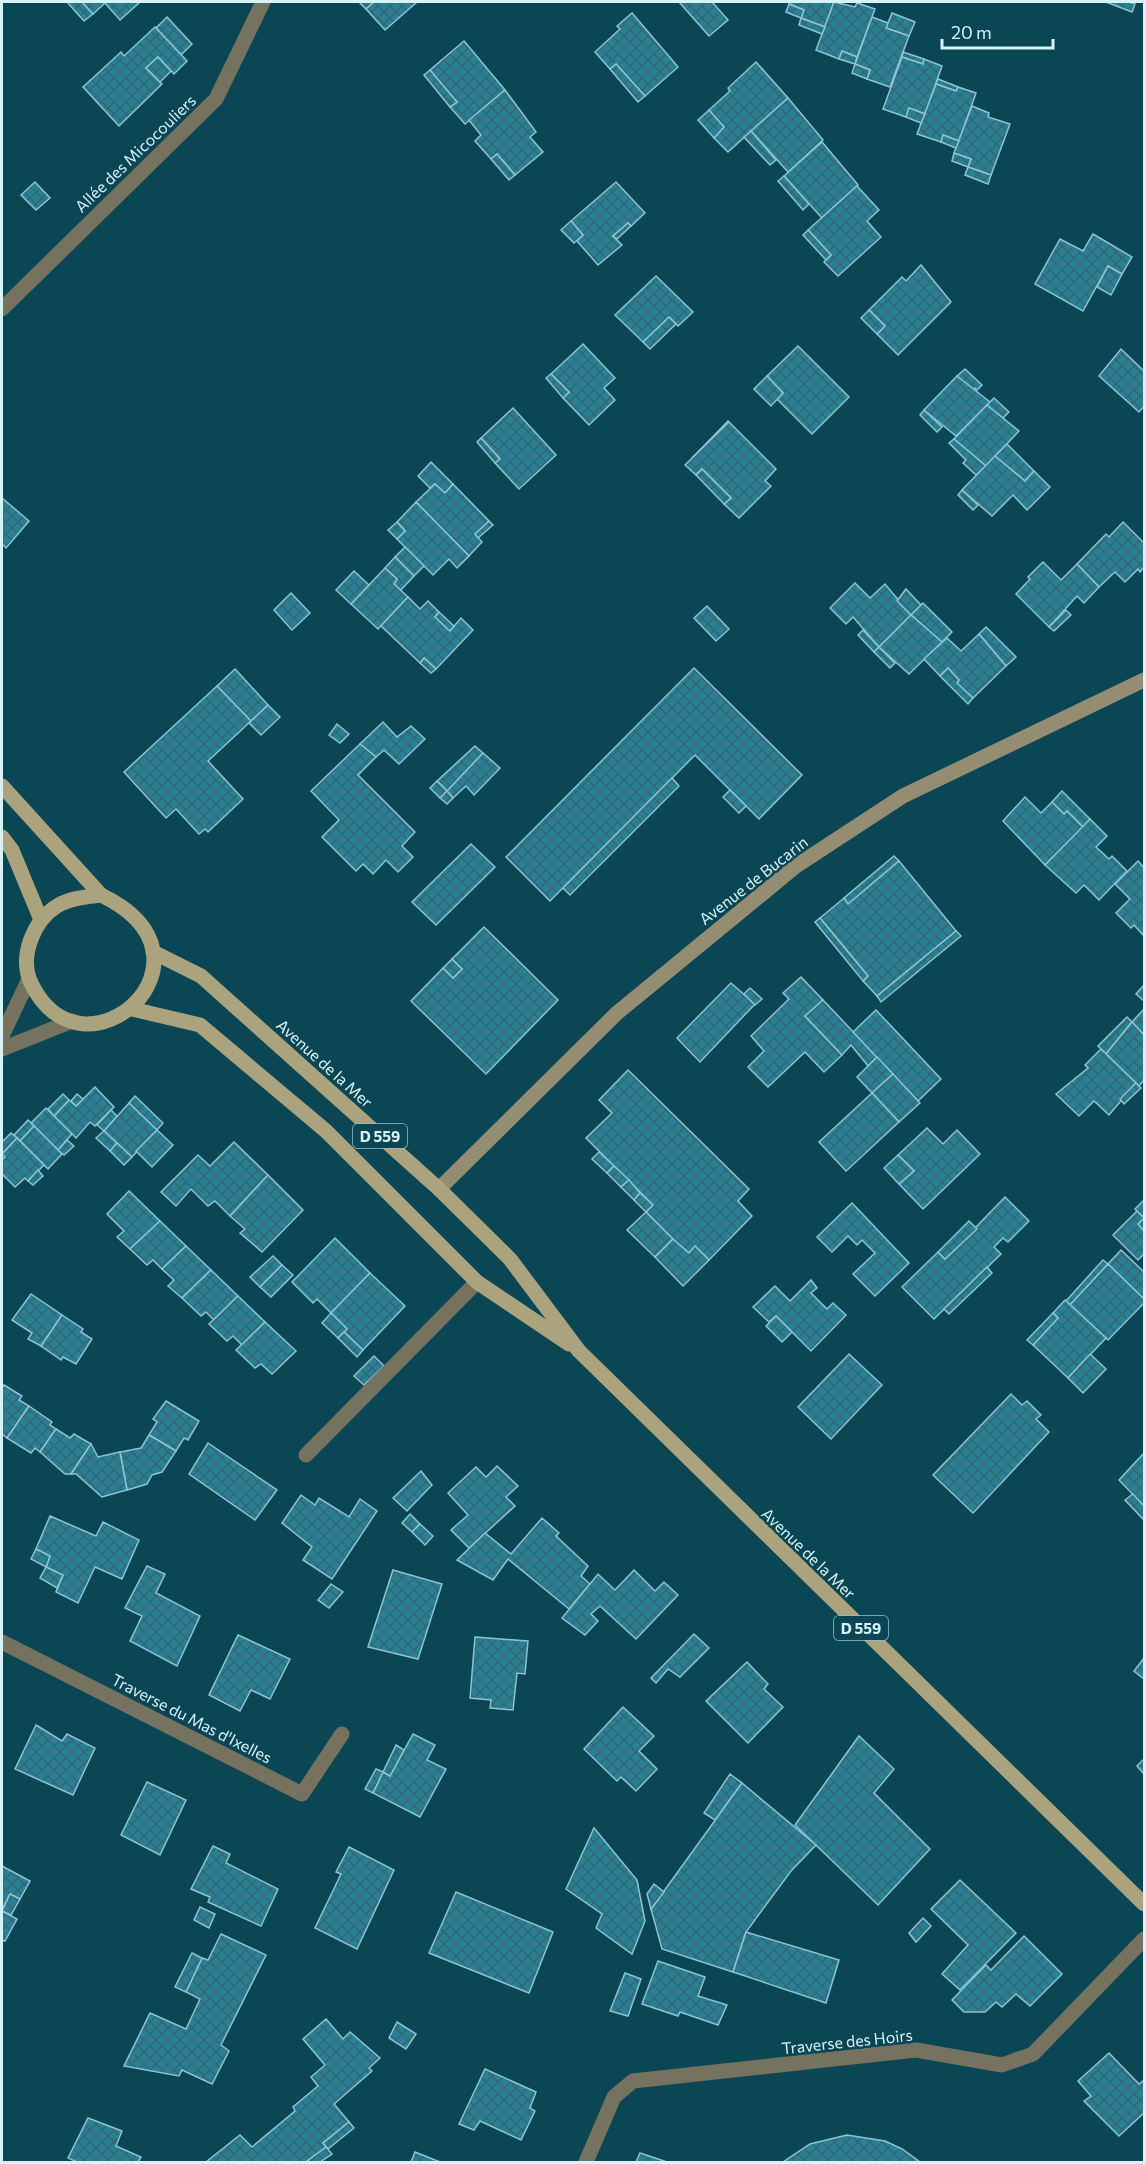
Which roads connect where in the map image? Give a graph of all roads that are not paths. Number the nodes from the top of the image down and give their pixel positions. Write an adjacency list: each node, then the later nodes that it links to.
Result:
1 (263, 2): 2 (street, Allée des Micocouliers)
2 (2, 309)
3 (1144, 680): 14 (street, Avenue de Bucarin)
4 (2, 786): 6 (main road)
5 (2, 837): 7 (main road)
6 (101, 895): 7 (main road); 8 (main road)
7 (41, 920): 9 (main road)
8 (153, 952): 10 (main road); 14 (main road, Avenue de la Mer / D 559)
9 (29, 979): 11 (main road); 12 (street)
10 (132, 1009): 11 (main road); 15 (main road, Avenue de la Mer / D 559)
11 (72, 1021): 13 (street)
12 (2, 1035)
13 (2, 1049)
14 (439, 1189): 16 (main road, Avenue de la Mer / D 559)
15 (477, 1282): 16 (main road, Avenue de la Mer / D 559); 17 (street)
16 (579, 1351): 20 (main road, Avenue de la Mer / D 559)
17 (306, 1455)
18 (2, 1642): 19 (street, Traverse du Mas d'Ixelles)
19 (342, 1734)
20 (1144, 1904)
21 (1144, 1939): 22 (street, Traverse des Hoirs)
22 (586, 2163)

